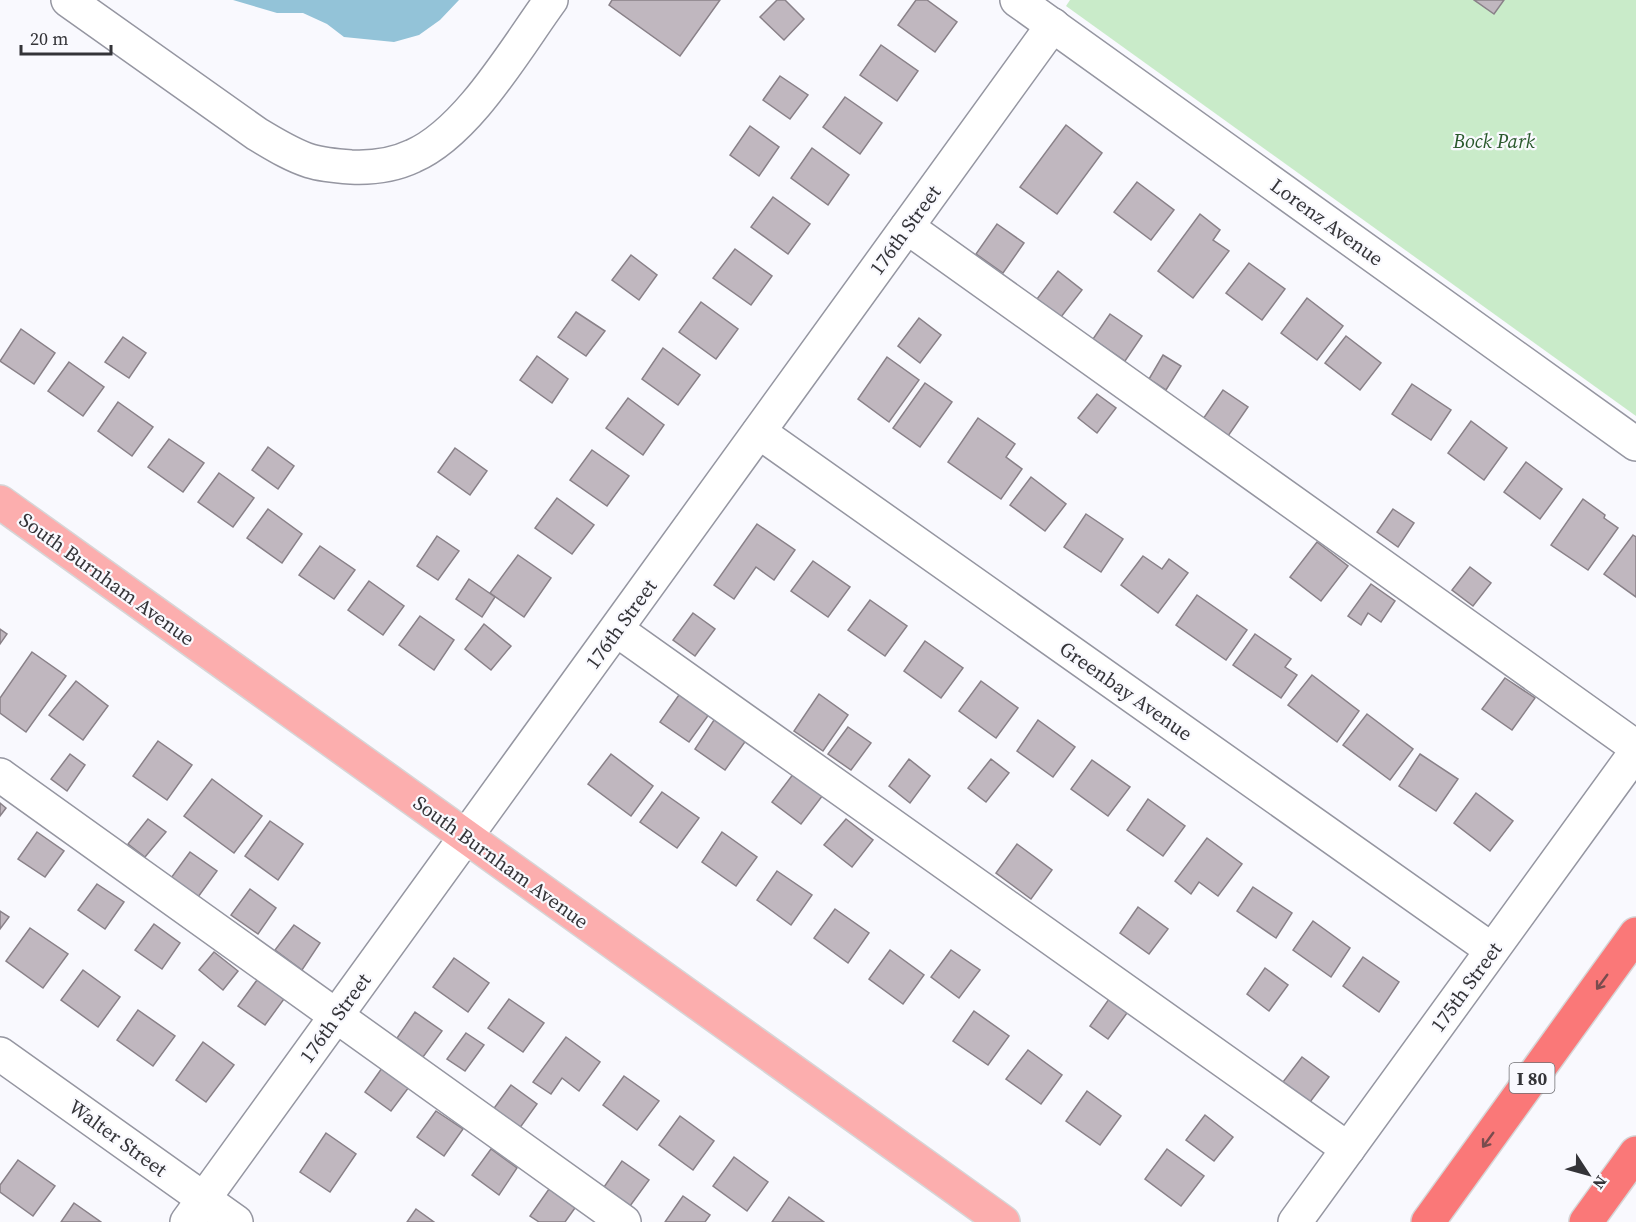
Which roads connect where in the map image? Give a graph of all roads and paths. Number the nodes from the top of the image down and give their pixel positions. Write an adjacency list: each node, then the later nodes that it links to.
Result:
1 (68, 0): 2 (street)
2 (551, 0)
3 (1017, 0): 4 (street, Lorenz Avenue)
4 (1053, 25): 5 (street, 176th Street); 7 (street, Lorenz Avenue)
5 (908, 227): 6 (street, 176th Street); 10 (street)
6 (759, 432): 9 (street, 176th Street); 15 (street, Greenbay Avenue)
7 (1636, 444)
8 (0, 502): 13 (main road, South Burnham Avenue)
9 (617, 630): 13 (street, 176th Street); 18 (street)
10 (1636, 747)
11 (1636, 752): 15 (street, 175th Street)
12 (0, 775): 16 (street)
13 (467, 837): 16 (street, 176th Street); 23 (main road, South Burnham Avenue)
14 (1636, 934): 25 (highway, I 80, one-way to 25)
15 (1492, 950): 18 (street, 175th Street)
16 (337, 1016): 20 (street, 176th Street); 22 (street)
17 (0, 1054): 20 (street, Walter Street)
18 (1348, 1149): 24 (street, 175th Street)
19 (1636, 1153): 26 (highway)
20 (195, 1211): 21 (street, Walter Street)
21 (236, 1222)
22 (624, 1222)
23 (1003, 1222)
24 (1295, 1222)
25 (1428, 1222)
26 (1586, 1222)

